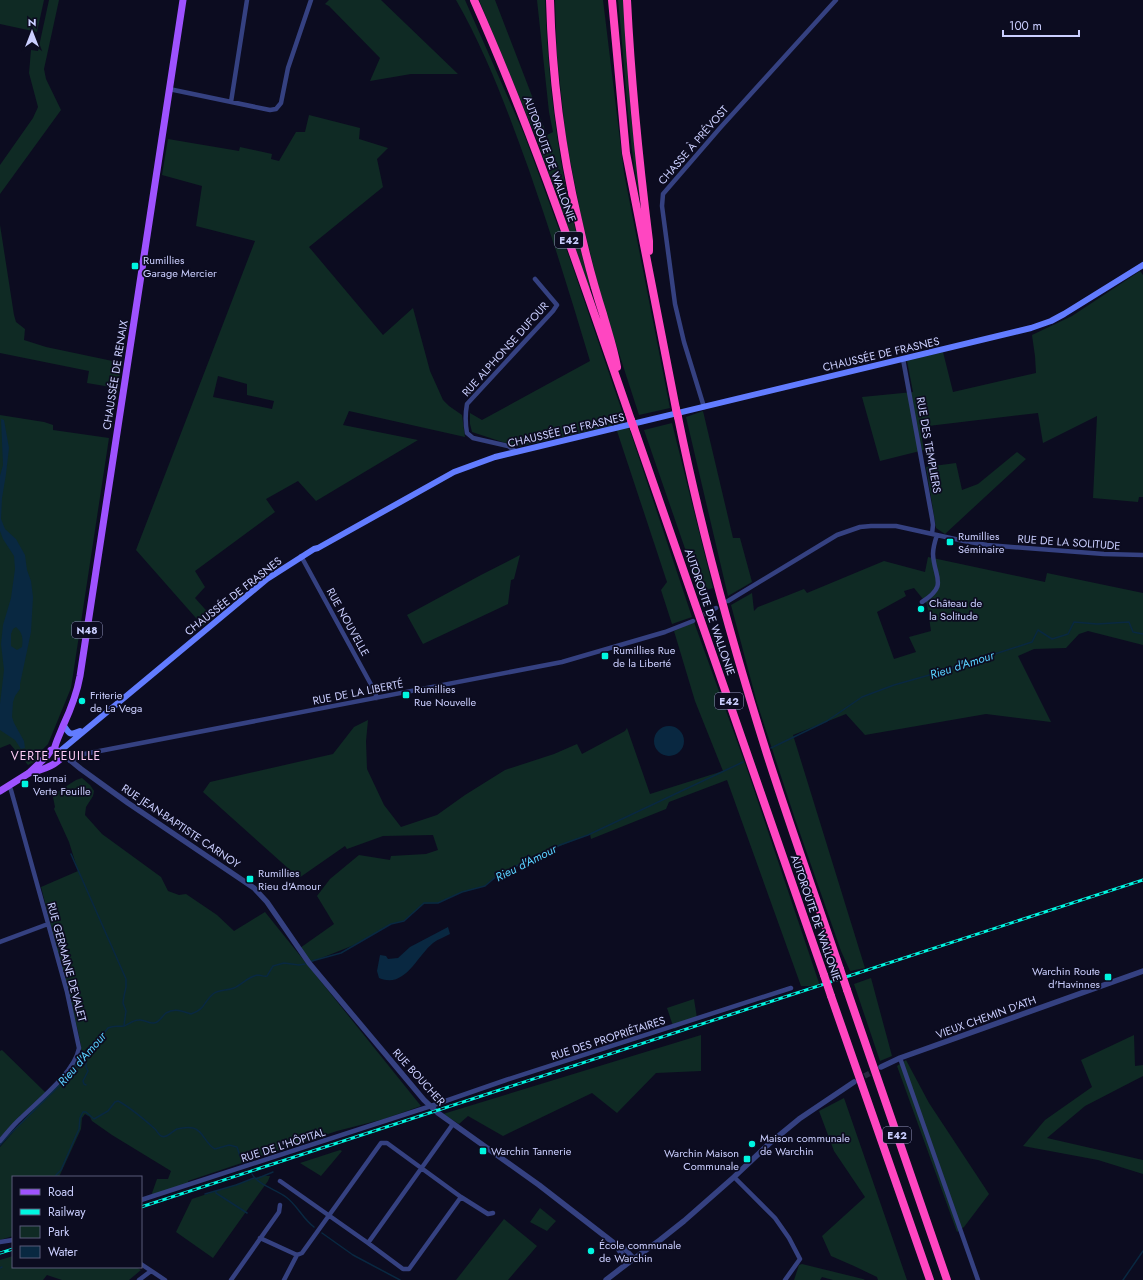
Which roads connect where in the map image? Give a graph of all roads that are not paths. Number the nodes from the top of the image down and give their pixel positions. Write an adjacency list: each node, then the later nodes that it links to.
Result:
1 (183, 0): 9 (main road, CHAUSSÉE DE RENAIX / N48)
2 (247, 0): 10 (street)
3 (311, 0): 10 (street)
4 (474, 0): 15 (highway, AUTOROUTE DE WALLONIE / E42)
5 (550, 0): 15 (highway)
6 (612, 0): 12 (highway, AUTOROUTE DE WALLONIE / E42)
7 (627, 0): 12 (highway)
8 (836, 0): 16 (street, CHASSE À PRÉVOST)
9 (169, 89): 10 (street); 27 (main road, CHAUSSÉE DE RENAIX / N48)
10 (231, 102)
11 (1142, 268): 14 (main road, CHAUSSÉE DE FRASNES)
12 (649, 270): 70 (highway, AUTOROUTE DE WALLONIE / E42, bridge)
13 (536, 279): 17 (street, RUE ALPHONSE DUFOUR)
14 (903, 359): 16 (main road, CHAUSSÉE DE FRASNES); 18 (street, RUE DES TEMPLIERS)
15 (619, 384): 69 (highway, AUTOROUTE DE WALLONIE / E42, bridge)
16 (704, 407): 17 (main road, CHAUSSÉE DE FRASNES)
17 (517, 452): 20 (main road, CHAUSSÉE DE FRASNES)
18 (934, 534): 19 (street, RUE DE LA SOLITUDE); 21 (street, RUE DE LA SOLITUDE); 22 (street)
19 (1143, 555)
20 (302, 556): 26 (street, RUE NOUVELLE); 28 (main road, CHAUSSÉE DE FRASNES)
21 (728, 601)
22 (922, 602)
23 (716, 608): 24 (street)
24 (710, 611)
25 (693, 621): 26 (street, RUE DE LA LIBERTÉ)
26 (377, 698): 30 (street, RUE DE LA LIBERTÉ)
27 (64, 726): 28 (main road); 29 (main road, CHAUSSÉE DE RENAIX / N48)
28 (83, 730): 29 (main road, CHAUSSÉE DE FRASNES)
29 (57, 756): 30 (street); 31 (main road, N48); 31 (main road, N48)
30 (70, 761): 37 (street, RUE JEAN-BAPTISTE CARNOY)
31 (29, 773): 32 (main road, N48)
32 (8, 786): 33 (main road, N48); 34 (street, RUE GERMAINE DEVALET)
33 (0, 791)
34 (48, 924): 35 (street); 44 (street, RUE GERMAINE DEVALET)
35 (0, 942)
36 (1143, 971): 39 (street, VIEUX CHEMIN D'ATH)
37 (317, 973): 42 (street, RUE BOUCHER)
38 (791, 988): 42 (street, RUE DES PROPRIÉTAIRES)
39 (900, 1058): 40 (street, VIEUX CHEMIN D'ATH); 71 (street)
40 (881, 1067)
41 (854, 1082): 46 (street)
42 (431, 1106): 43 (street, RUE BOUCHER); 49 (street, RUE DE L'HÔPITAL)
43 (453, 1124): 45 (street); 57 (street, RUE BOUCHER)
44 (0, 1141)
45 (422, 1168): 48 (street); 52 (street); 56 (street)
46 (734, 1177): 59 (street); 68 (street)
47 (280, 1181): 52 (street)
48 (461, 1196): 51 (street); 56 (street)
49 (142, 1200)
50 (280, 1205): 53 (street)
51 (493, 1213)
52 (329, 1215): 56 (street); 58 (street)
53 (260, 1238): 58 (street); 65 (street)
54 (12, 1240): 55 (street)
55 (0, 1242)
56 (368, 1243)
57 (619, 1247): 59 (street, RUE BOUCHER); 60 (street, RUE BOUCHER)
58 (297, 1255): 66 (street)
59 (634, 1259): 60 (street)
60 (628, 1263): 67 (street)
61 (142, 1265): 62 (street)
62 (151, 1271): 63 (street); 64 (street)
63 (139, 1280)
64 (165, 1280)
65 (231, 1280)
66 (284, 1280)
67 (606, 1280)
68 (784, 1280)
69 (930, 1280)
70 (947, 1280)
71 (978, 1280)

